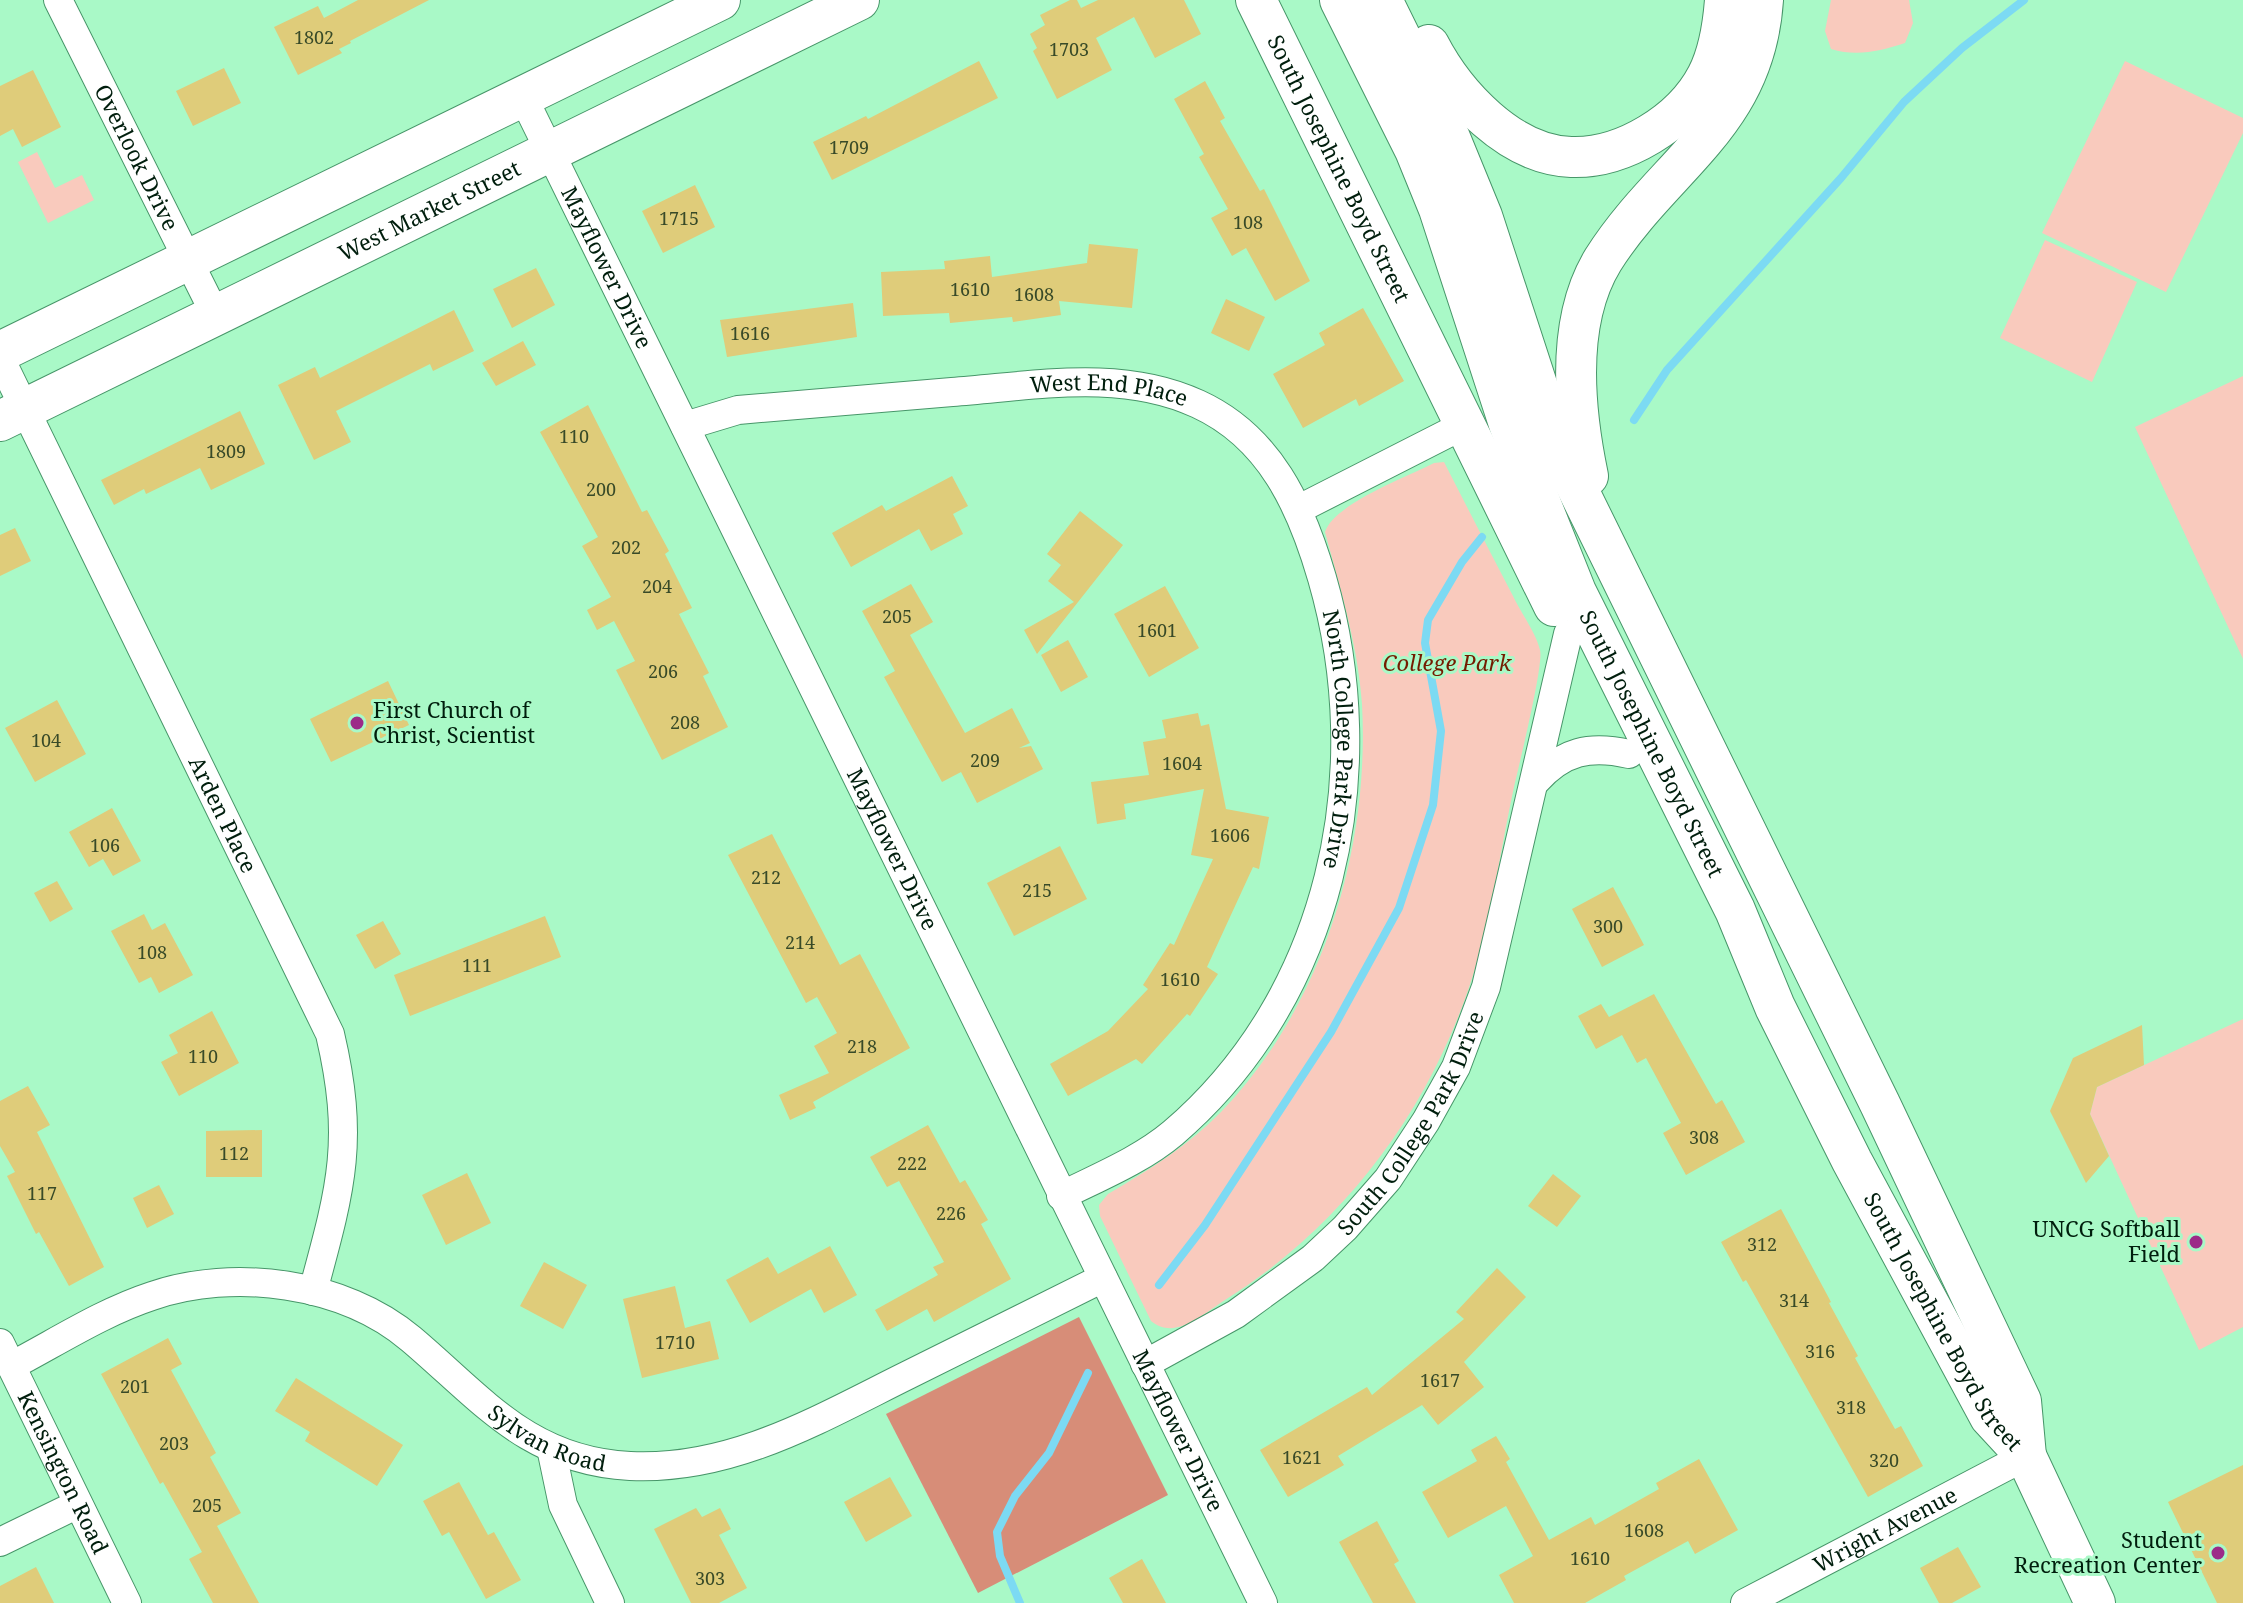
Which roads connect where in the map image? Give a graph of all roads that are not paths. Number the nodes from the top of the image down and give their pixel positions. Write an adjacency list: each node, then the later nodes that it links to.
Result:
1 (58, 0): 12 (street, Overlook Drive)
2 (720, 0): 10 (main road)
3 (859, 0): 11 (main road, West Market Street)
4 (1256, 0): 16 (main road, South Josephine Boyd Street)
5 (1340, 0): 23 (main road, South Josephine Boyd Street)
6 (1382, 0): 19 (main road, South Josephine Boyd Street)
7 (1405, 0): 8 (main road)
8 (1725, 0)
9 (1763, 0): 19 (main road)
10 (523, 97): 11 (street, Mayflower Drive); 12 (main road)
11 (551, 151): 13 (main road, West Market Street); 17 (street, Mayflower Drive)
12 (188, 261): 13 (street, Overlook Drive); 14 (main road)
13 (216, 316): 15 (main road, West Market Street)
14 (0, 355): 15 (street, Arden Place)
15 (12, 415): 26 (street, Arden Place)
16 (1466, 424): 18 (street); 20 (main road, South Josephine Boyd Street)
17 (685, 426): 18 (street, West End Place); 24 (street, Mayflower Drive)
18 (1299, 509): 24 (street, North College Park Drive)
19 (1602, 543): 30 (main road, South Josephine Boyd Street)
20 (1568, 634): 21 (main road, South Josephine Boyd Street); 22 (street, South College Park Drive)
21 (1629, 754): 22 (street); 23 (main road, South Josephine Boyd Street)
22 (1536, 781): 28 (street, South College Park Drive)
23 (1775, 1007): 30 (main road, South Josephine Boyd Street)
24 (1061, 1196): 25 (street, Mayflower Drive)
25 (1103, 1278): 28 (street, Mayflower Drive); 29 (street, Sylvan Road)
26 (313, 1291): 27 (street, Sylvan Road); 29 (street, Sylvan Road)
27 (6, 1355): 31 (street, Kensington Road)
28 (1145, 1364): 35 (street, Mayflower Drive)
29 (551, 1448): 34 (street)
30 (2026, 1456): 36 (street, Wright Avenue); 37 (main road, South Josephine Boyd Street)
31 (78, 1504): 32 (street); 33 (street, Kensington Road)
32 (0, 1542)
33 (127, 1603)
34 (610, 1603)
35 (1263, 1603)
36 (1745, 1603)
37 (2095, 1603)

